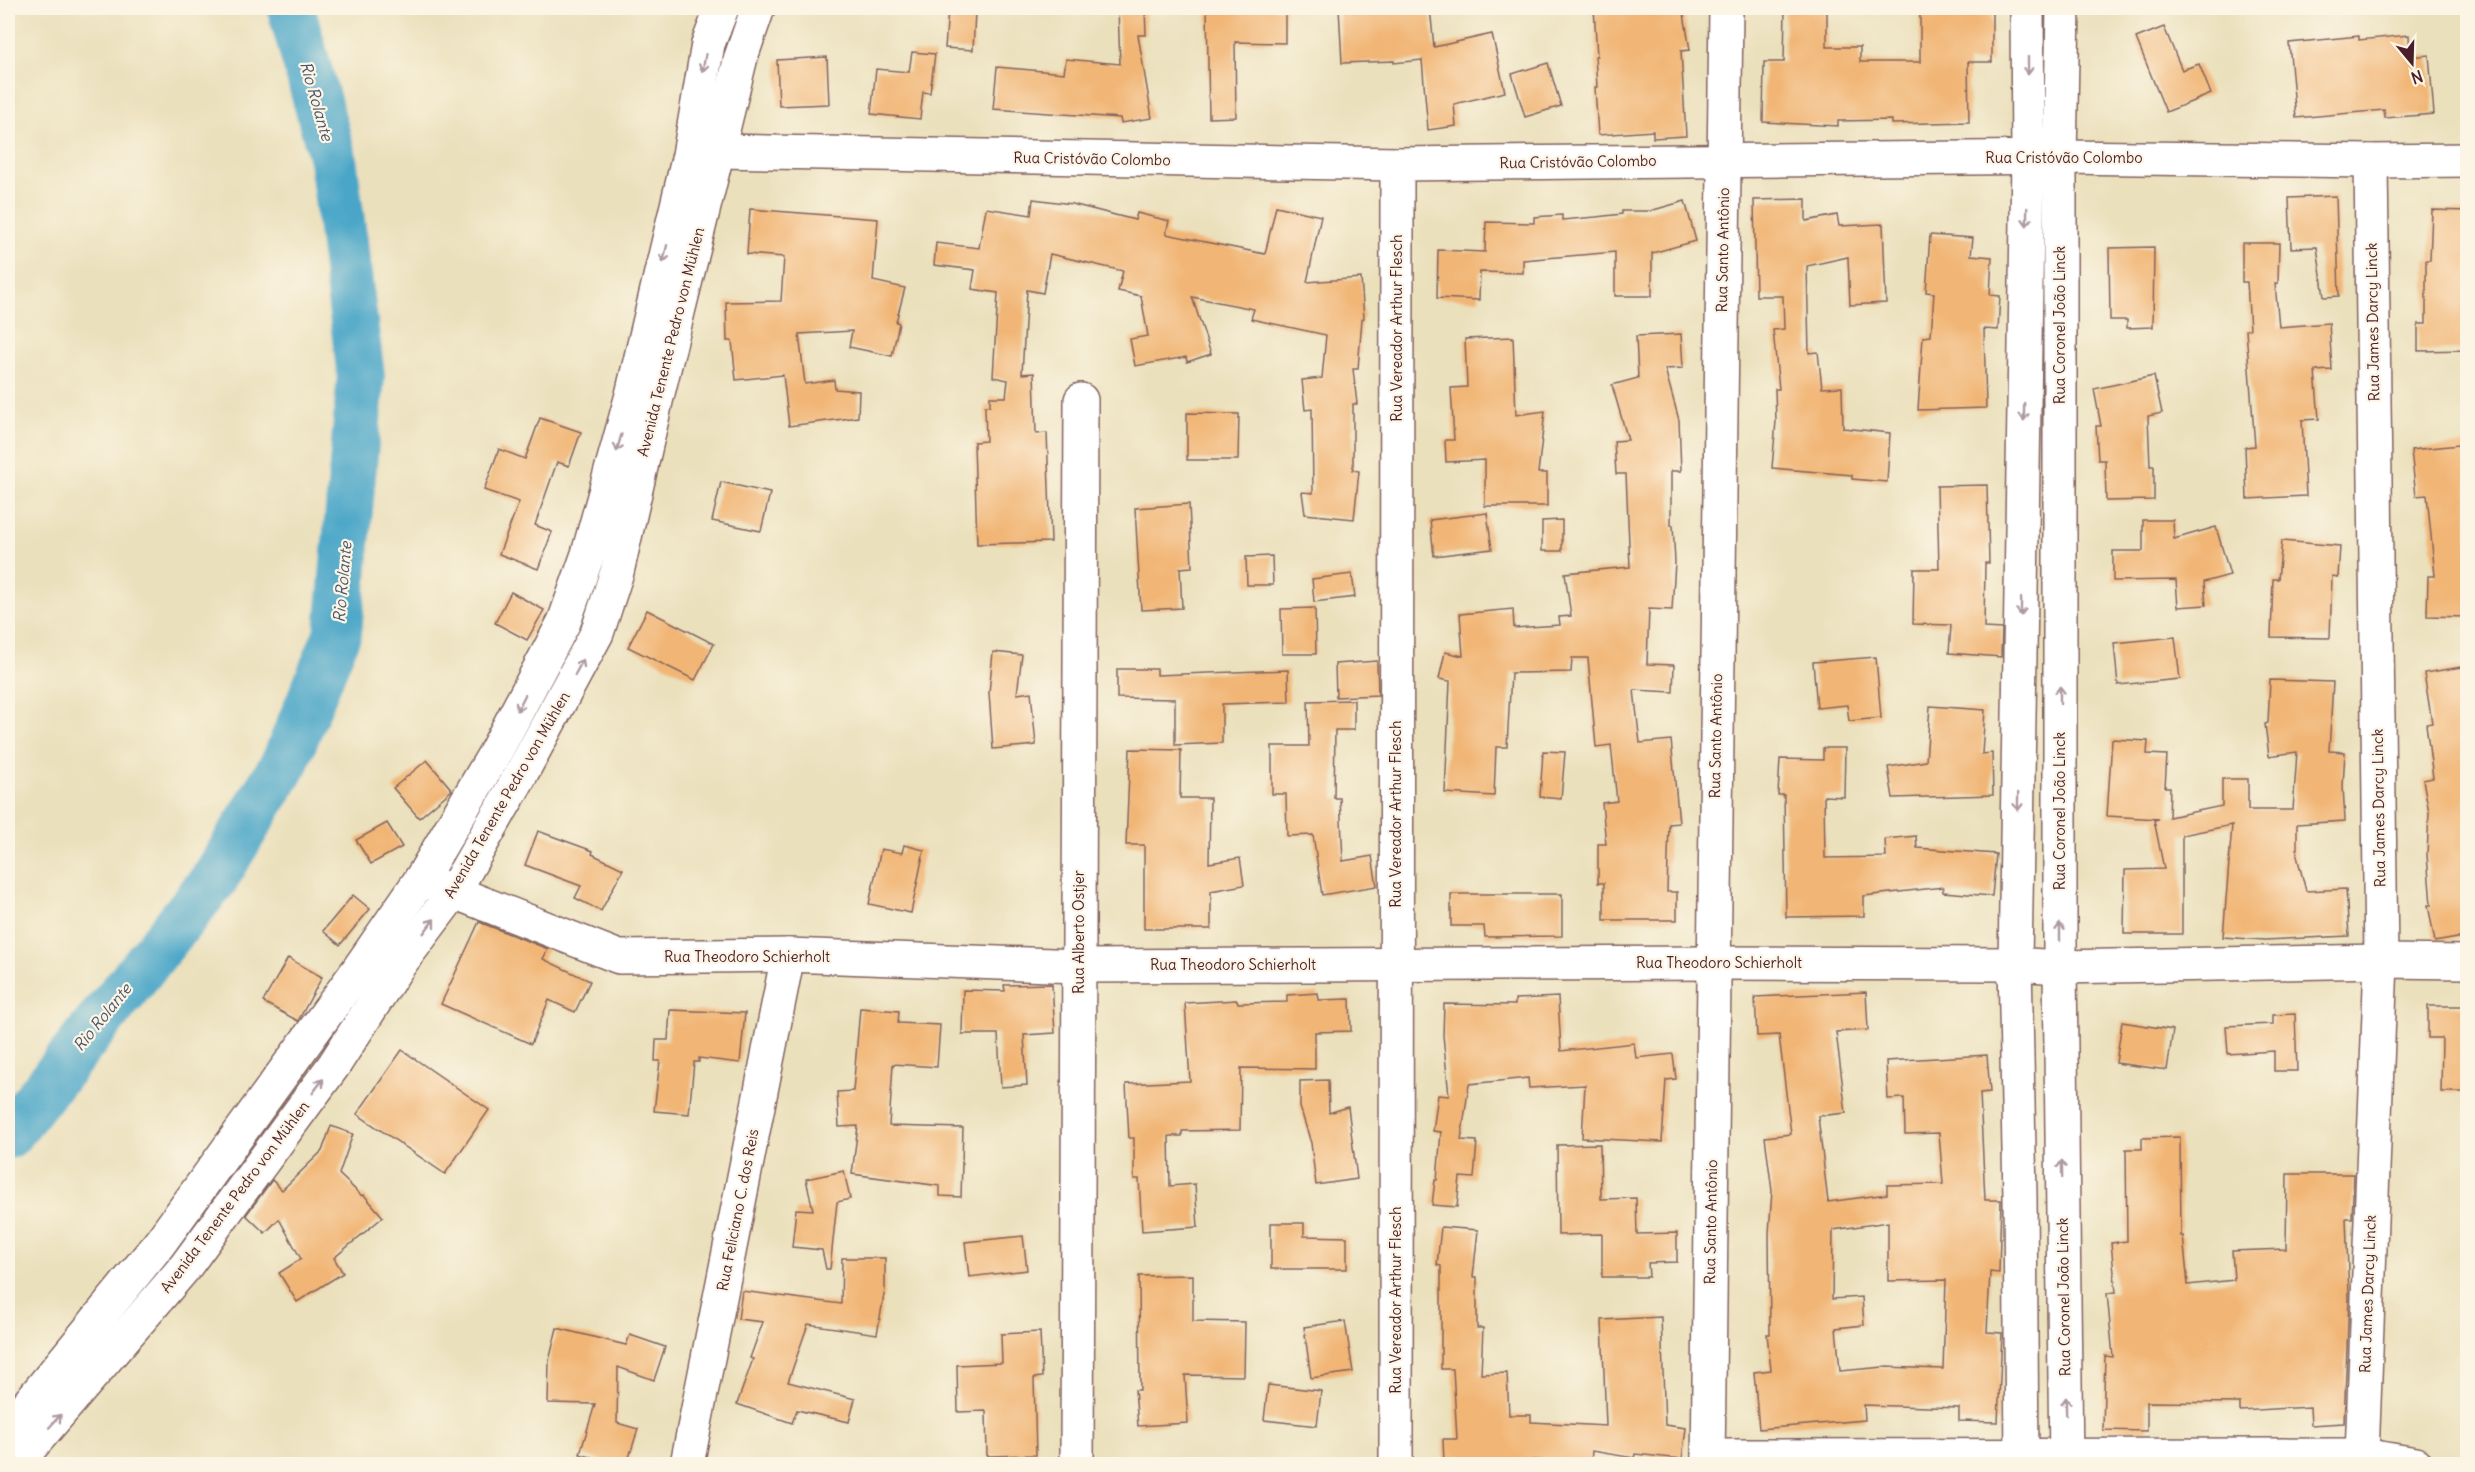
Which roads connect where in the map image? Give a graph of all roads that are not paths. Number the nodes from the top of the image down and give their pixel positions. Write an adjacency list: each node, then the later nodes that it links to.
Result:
1 (722, 8): 6 (street, Avenida Tenente Pedro von Mühlen, one-way to 6)
2 (758, 8): 6 (street, Avenida Tenente Pedro von Mühlen)
3 (1726, 8): 10 (street, Rua Santo Antônio)
4 (2027, 8): 8 (street, one-way to 8)
5 (2063, 8): 7 (street, Rua Coronel João Linck)
6 (704, 153): 12 (street, Rua Cristóvão Colombo); 14 (street, Avenida Tenente Pedro von Mühlen, one-way to 14); 15 (street, Avenida Tenente Pedro von Mühlen, one-way to 6)
7 (2060, 157): 8 (street, Rua Cristóvão Colombo); 11 (street, Rua Cristóvão Colombo); 23 (street, Rua Coronel João Linck, one-way to 7)
8 (2028, 159): 10 (street, Rua Cristóvão Colombo); 21 (street, one-way to 21)
9 (2468, 159): 11 (street, Rua Cristóvão Colombo)
10 (1725, 160): 12 (street, Rua Cristóvão Colombo); 19 (street, Rua Santo Antônio)
11 (2371, 161): 17 (street, Rua James Darcy Linck)
12 (1397, 164): 20 (street, Rua Vereador Arthur Flesch)
13 (1081, 400): 22 (street, Rua Alberto Ostjer)
14 (421, 879): 15 (street, Rua Theodoro Schierholt); 26 (street, Avenida Tenente Pedro von Mühlen)
15 (453, 893): 16 (street, Rua Theodoro Schierholt); 31 (street, Avenida Tenente Pedro von Mühlen, one-way to 15)
16 (788, 955): 22 (street, Rua Theodoro Schierholt); 32 (street, Rua Feliciano C. dos Reis)
17 (2381, 961): 18 (street, Rua Theodoro Schierholt); 23 (street, Rua Theodoro Schierholt); 27 (street, Rua James Darcy Linck)
18 (2468, 962)
19 (1713, 963): 20 (street, Rua Theodoro Schierholt); 21 (street, Rua Theodoro Schierholt); 28 (street, Rua Santo Antônio)
20 (1396, 964): 22 (street, Rua Theodoro Schierholt); 34 (street, Rua Vereador Arthur Flesch)
21 (2015, 964): 23 (street, Rua Theodoro Schierholt); 24 (street)
22 (1078, 966): 33 (street, Rua Alberto Ostjer)
23 (2060, 967): 25 (street, Rua Coronel João Linck, one-way to 23)
24 (2020, 1196): 25 (street); 29 (street)
25 (2063, 1202): 30 (street, Rua Coronel João Linck, one-way to 25)
26 (8, 1430)
27 (2362, 1455): 30 (street); 35 (street)
28 (1708, 1460): 29 (street)
29 (2022, 1460): 30 (street)
30 (2066, 1460)
31 (16, 1464)
32 (687, 1464)
33 (1077, 1464)
34 (1396, 1464)
35 (2416, 1464)

